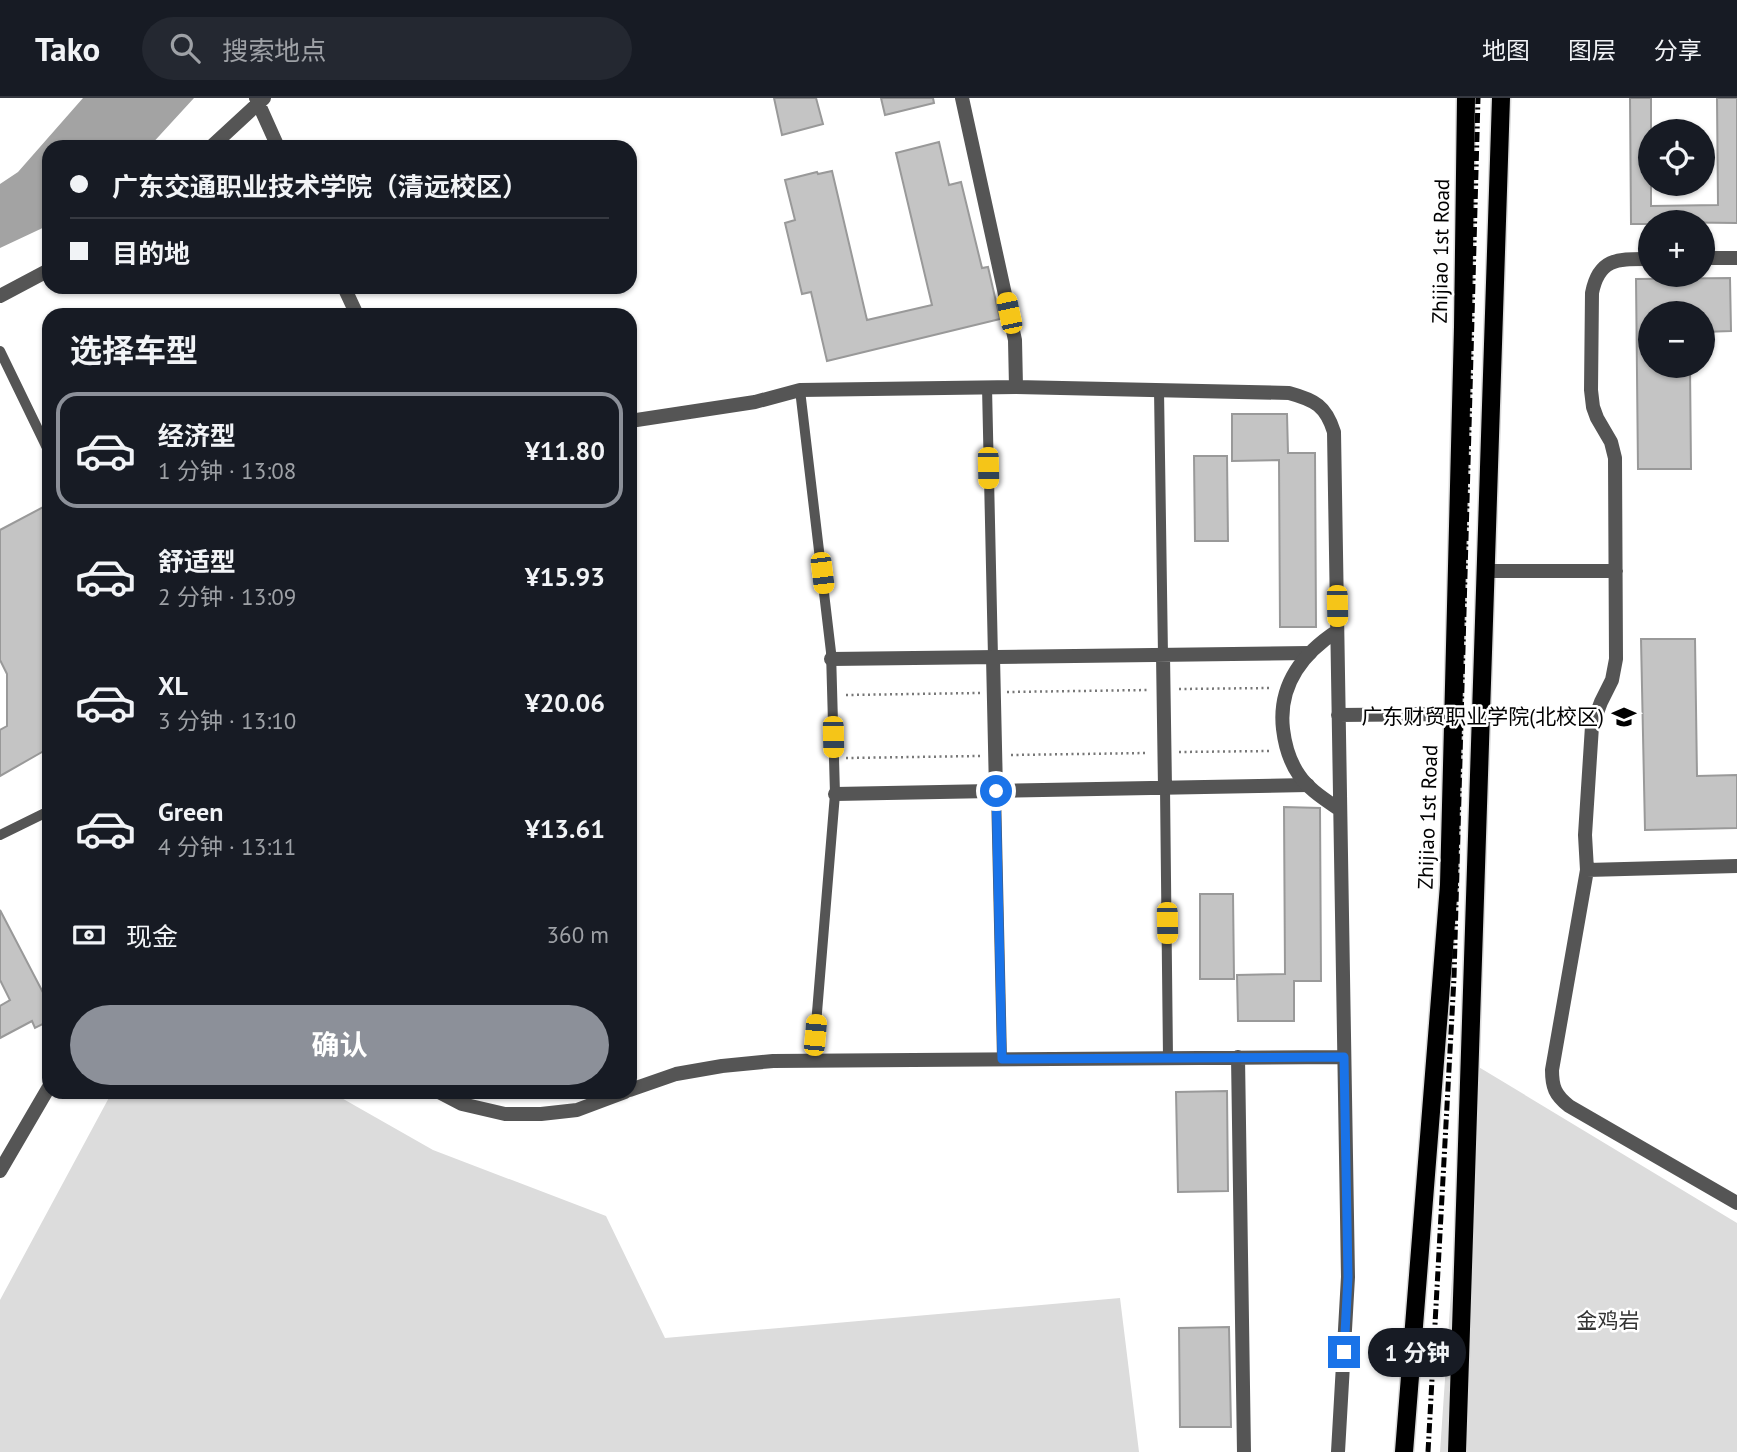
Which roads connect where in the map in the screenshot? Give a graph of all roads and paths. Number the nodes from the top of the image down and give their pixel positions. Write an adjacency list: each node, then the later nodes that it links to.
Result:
1 (962, 98): 14 (street)
2 (1466, 98): 30 (main road, Zhijiao 1st Road)
3 (1502, 98): 20 (main road)
4 (259, 100): 5 (street); 6 (street)
5 (218, 140)
6 (275, 140)
7 (1715, 258): 8 (street)
8 (1737, 258)
9 (1638, 259): 19 (street)
10 (42, 274): 11 (street)
11 (0, 296)
12 (0, 351): 18 (lane)
13 (987, 387): 14 (street); 15 (street); 24 (lane)
14 (1016, 387): 16 (street)
15 (800, 390): 17 (street); 25 (lane)
16 (1158, 390): 21 (street); 23 (lane)
17 (637, 420)
18 (42, 438)
19 (1616, 570): 20 (street); 44 (street)
20 (1486, 571): 59 (main road)
21 (1337, 631): 22 (street); 31 (street)
22 (1310, 653): 23 (street); 26 (street)
23 (1163, 655): 24 (street); 27 (street)
24 (993, 657): 25 (street); 28 (street)
25 (831, 659): 29 (lane)
26 (1287, 687): 27 (path); 32 (street)
27 (1163, 690): 28 (path); 33 (street)
28 (994, 692): 29 (path); 34 (street)
29 (832, 695): 35 (lane)
30 (1454, 714): 31 (street); 58 (main road, Zhijiao 1st Road)
31 (1338, 715): 40 (street)
32 (1287, 751): 33 (path); 36 (street)
33 (1164, 752): 34 (path); 37 (street)
34 (995, 755): 35 (path); 38 (street)
35 (834, 758): 39 (lane)
36 (1308, 785): 37 (street); 40 (street)
37 (1165, 788): 38 (street); 46 (lane)
38 (996, 791): 39 (street); 48 (lane)
39 (835, 794): 49 (lane)
40 (1340, 810): 45 (street)
41 (42, 814): 42 (lane)
42 (0, 835)
43 (1737, 866): 44 (street)
44 (1587, 870): 55 (street)
45 (1344, 1057): 47 (street); 57 (street)
46 (1168, 1058): 47 (street); 48 (street)
47 (1238, 1058): 56 (street)
48 (1002, 1059): 49 (street)
49 (813, 1061): 50 (street)
50 (637, 1088)
51 (42, 1099): 54 (street)
52 (452, 1099): 53 (street)
53 (607, 1099)
54 (0, 1171)
55 (1737, 1203)
56 (1244, 1452)
57 (1338, 1452)
58 (1404, 1452)
59 (1457, 1452)

